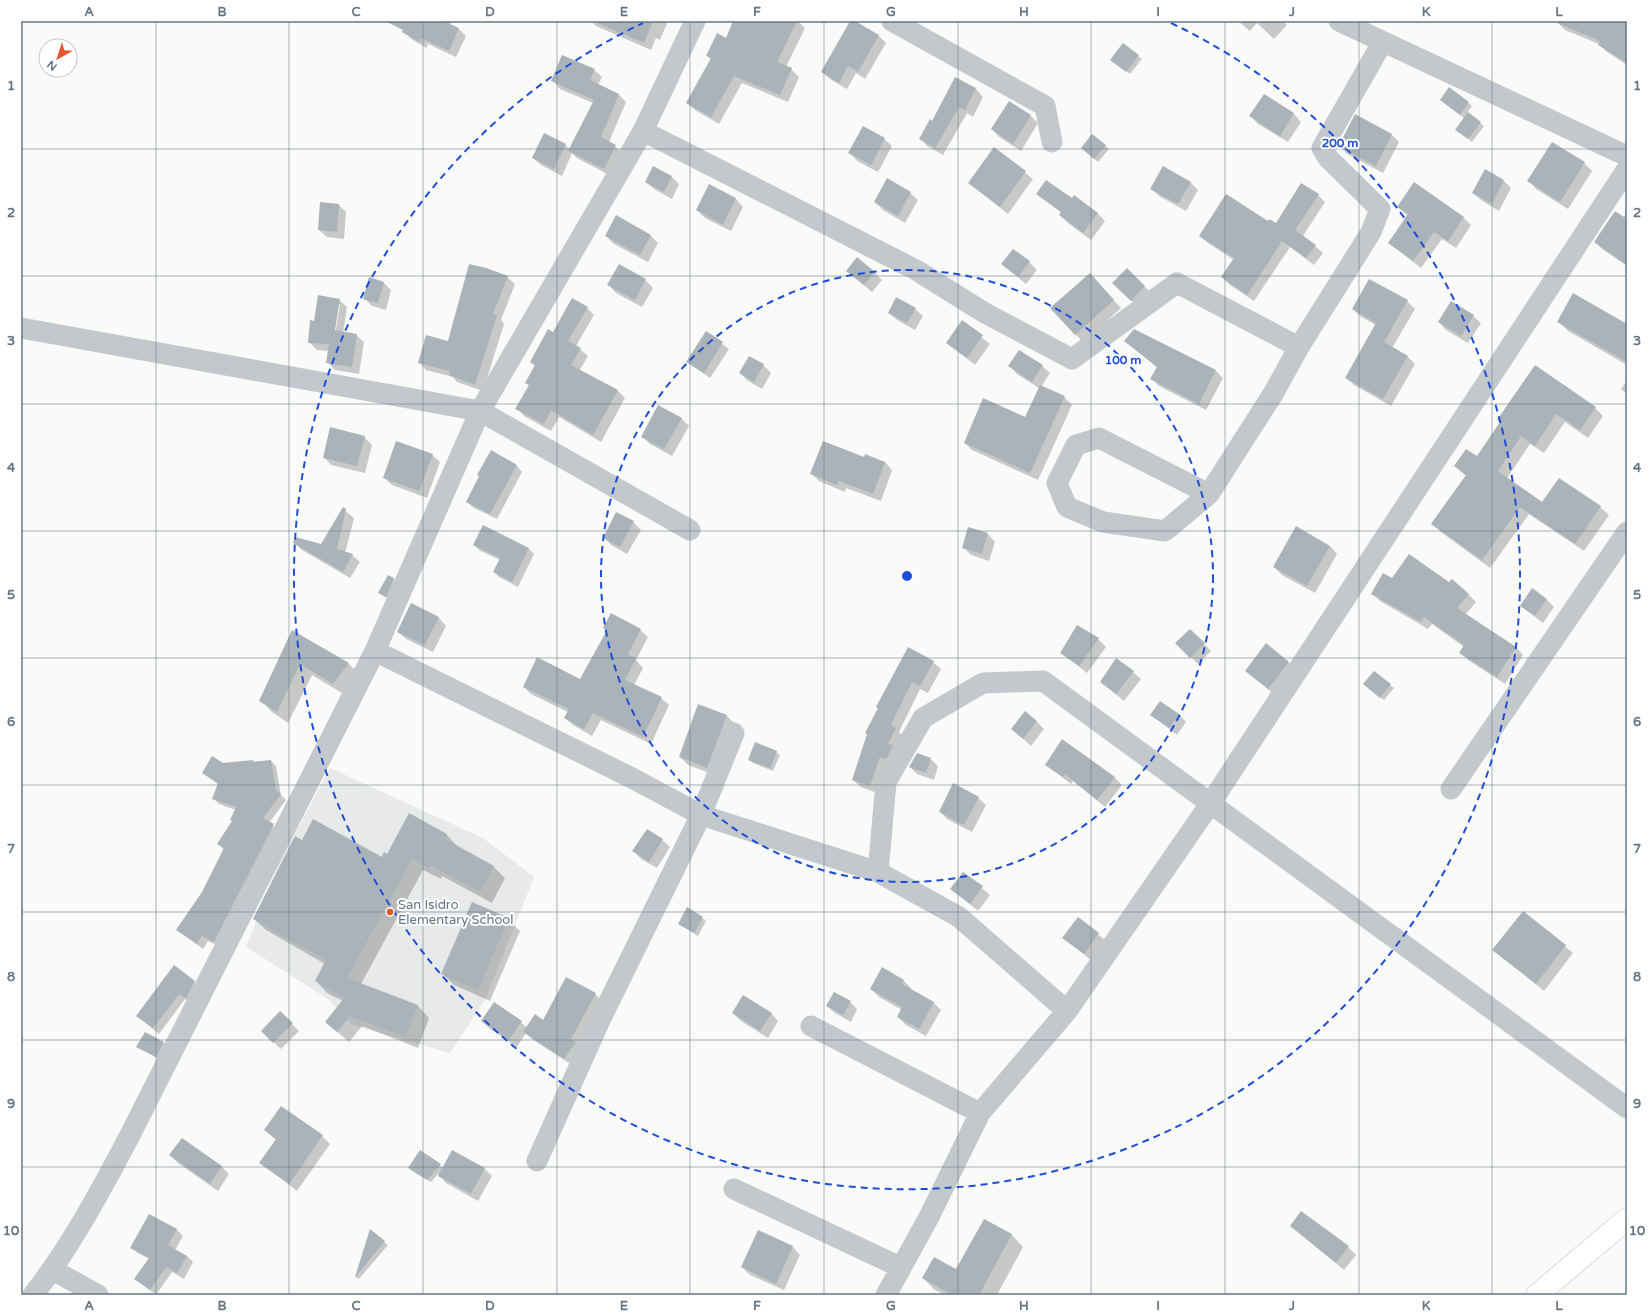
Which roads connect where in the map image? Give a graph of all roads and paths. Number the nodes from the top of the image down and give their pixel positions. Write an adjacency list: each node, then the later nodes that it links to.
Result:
1 (695, 21): 5 (street)
2 (892, 21): 6 (street)
3 (1339, 21): 4 (street)
4 (1382, 42): 7 (street); 10 (street)
5 (642, 131): 10 (street); 11 (street)
6 (1052, 142)
7 (1627, 156)
8 (1627, 169): 18 (street)
9 (21, 328): 11 (street)
10 (1299, 347): 12 (street)
11 (480, 411): 13 (street); 15 (street)
12 (1209, 494): 12 (street)
13 (690, 530)
14 (1627, 532): 17 (street)
15 (375, 651): 19 (street); 29 (street)
16 (734, 733): 19 (street)
17 (1451, 789)
18 (1210, 804): 20 (street); 21 (street); 23 (street)
19 (701, 815): 20 (street); 25 (street)
20 (878, 872): 21 (street)
21 (1067, 1010): 24 (street)
22 (811, 1026): 24 (street)
23 (1627, 1108)
24 (980, 1113): 28 (street)
25 (537, 1161)
26 (734, 1188): 28 (street)
27 (1627, 1219): 33 (main road)
28 (900, 1267): 32 (street)
29 (53, 1270): 30 (street); 31 (street)
30 (33, 1295)
31 (98, 1295)
32 (886, 1295)
33 (1537, 1295)

